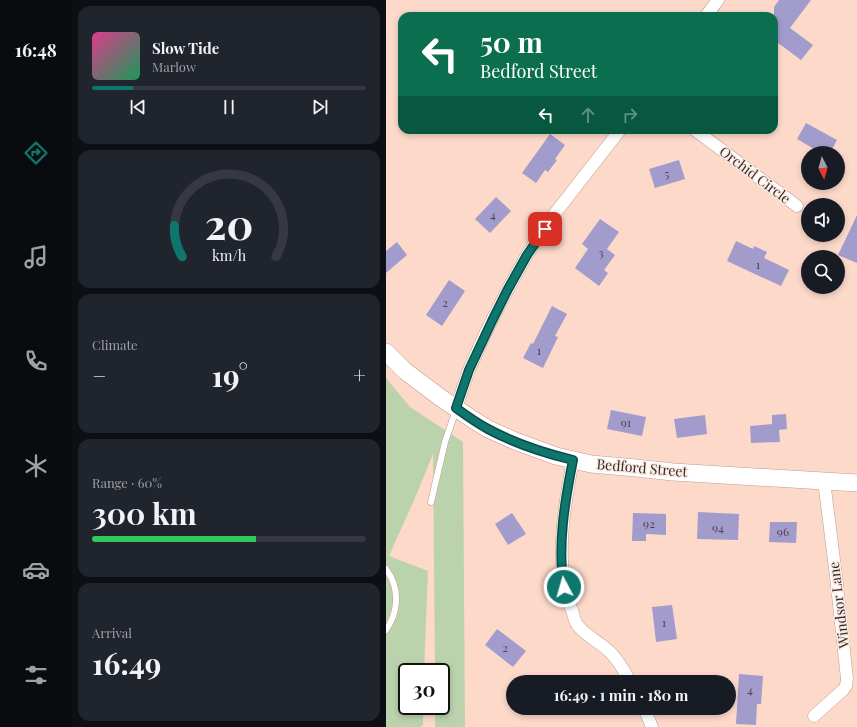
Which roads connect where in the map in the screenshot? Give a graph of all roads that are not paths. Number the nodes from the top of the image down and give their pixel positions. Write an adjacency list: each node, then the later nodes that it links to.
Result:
1 (718, 0): 2 (street)
2 (709, 12)
3 (617, 134): 7 (street)
4 (700, 134): 5 (street, Orchid Circle)
5 (797, 206)
6 (386, 352): 7 (main road, Bedford Street)
7 (456, 408): 8 (main road, Bedford Street); 11 (lane)
8 (573, 460): 9 (main road, Bedford Street); 14 (street)
9 (824, 481): 10 (main road, Bedford Street); 16 (street, Windsor Lane)
10 (857, 483)
11 (431, 502)
12 (386, 569): 13 (lane)
13 (386, 630)
14 (626, 675)
15 (647, 715): 17 (street)
16 (814, 716)
17 (652, 727)

